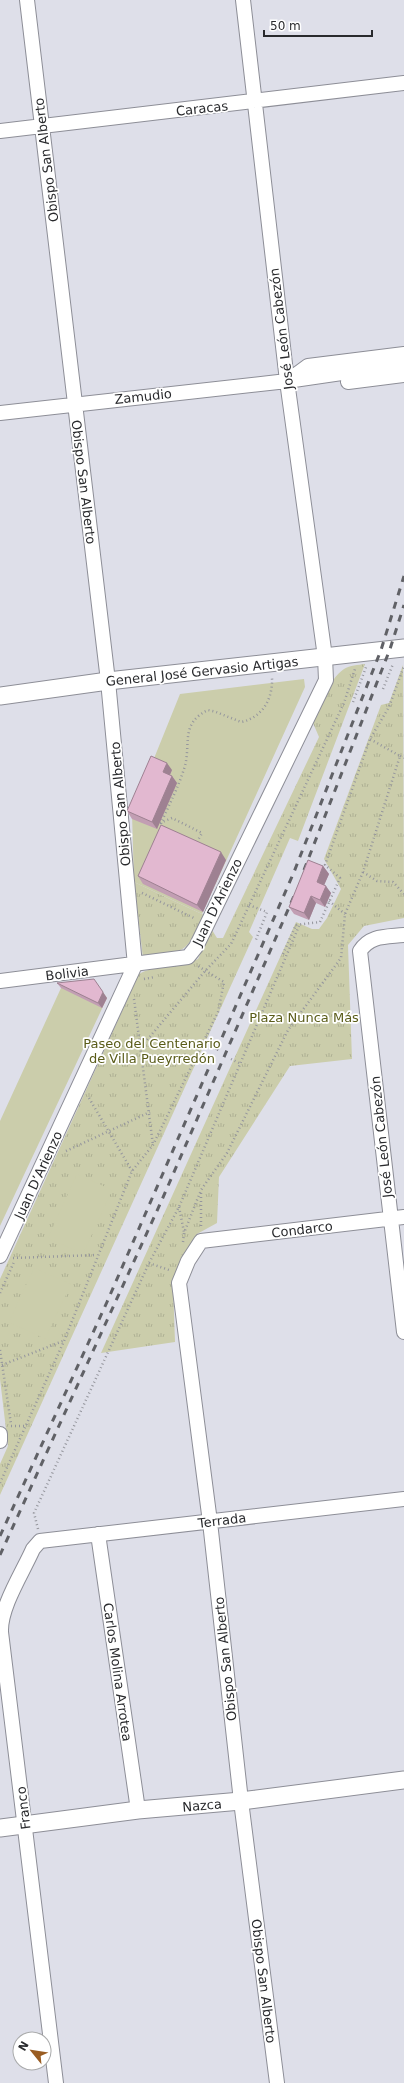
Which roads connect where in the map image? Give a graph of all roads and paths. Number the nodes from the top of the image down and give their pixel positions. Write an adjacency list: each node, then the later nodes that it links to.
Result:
1 (27, 0): 5 (street, Obispo San Alberto)
2 (243, 0): 4 (street, José León Cabezón)
3 (404, 83): 4 (street, Caracas)
4 (253, 103): 5 (street, Caracas); 10 (street, José León Cabezón)
5 (42, 126): 6 (street, Caracas); 11 (street, Obispo San Alberto)
6 (0, 131)
7 (404, 354): 10 (street, Zamudio)
8 (404, 364): 10 (street, Zamudio)
9 (404, 375): 10 (street, Zamudio)
10 (287, 381): 11 (street, Zamudio); 15 (street, José León Cabezón)
11 (74, 404): 12 (street, Zamudio); 18 (street, Obispo San Alberto)
12 (0, 413)
13 (401, 648): 14 (street, General José Gervasio Artigas); 19 (path)
14 (366, 652): 15 (street, General José Gervasio Artigas); 21 (path); 33 (path)
15 (325, 657): 16 (street, General José Gervasio Artigas); 35 (street, Juan D’Arienzo)
16 (272, 663): 18 (street, General José Gervasio Artigas); 26 (path)
17 (404, 666): 22 (path)
18 (108, 681): 20 (street, General José Gervasio Artigas); 30 (street, Obispo San Alberto)
19 (383, 689)
20 (0, 696)
21 (353, 702)
22 (370, 740): 23 (path); 32 (path)
23 (400, 756): 24 (path); 29 (path)
24 (404, 758)
25 (154, 820): 26 (path)
26 (161, 823): 27 (path); 28 (path)
27 (163, 834)
28 (203, 845)
29 (363, 872): 31 (path); 34 (path)
30 (127, 886): 35 (path); 40 (street, Obispo San Alberto)
31 (404, 894)
32 (329, 901): 34 (path); 36 (path)
33 (249, 905): 38 (path); 42 (path)
34 (345, 914): 60 (path)
35 (207, 924): 40 (street, Juan D’Arienzo)
36 (299, 926): 39 (path); 49 (path)
37 (404, 935): 62 (street, José León Cabezón)
38 (255, 942)
39 (283, 954)
40 (135, 965): 44 (street, Bolivia); 67 (street, Juan D’Arienzo)
41 (193, 967): 42 (path)
42 (206, 970): 47 (path); 56 (path)
43 (158, 976): 45 (path)
44 (0, 980)
45 (140, 986)
46 (131, 1005): 47 (path)
47 (142, 1046): 53 (path)
48 (231, 1059): 49 (path)
49 (239, 1064): 61 (path)
50 (92, 1090): 51 (path)
51 (89, 1098): 52 (path); 54 (path)
52 (86, 1104)
53 (150, 1112): 54 (path); 56 (path)
54 (110, 1132): 57 (path); 59 (path)
55 (69, 1145): 57 (path)
56 (153, 1145): 59 (path)
57 (66, 1151): 58 (path)
58 (62, 1158)
59 (132, 1171): 68 (path)
60 (201, 1190): 63 (path); 64 (path)
61 (179, 1207): 63 (path); 70 (path)
62 (397, 1218): 64 (street, Condarco); 73 (street, José León Cabezón)
63 (184, 1233): 65 (path)
64 (201, 1241): 71 (street, Obispo San Alberto)
65 (183, 1247)
66 (19, 1252): 69 (path)
67 (1, 1254): 69 (path)
68 (97, 1255): 69 (path); 74 (path)
69 (16, 1260): 72 (path)
70 (149, 1264): 71 (path); 84 (path)
71 (179, 1283): 82 (street, Obispo San Alberto)
72 (0, 1292)
73 (404, 1332)
74 (64, 1341): 76 (path); 77 (path)
75 (0, 1350): 76 (path)
76 (2, 1365): 78 (path)
77 (25, 1426): 78 (path); 79 (path)
78 (7, 1436): 79 (path)
79 (12, 1455): 80 (path)
80 (0, 1483)
81 (404, 1499): 82 (street, Terrada)
82 (210, 1522): 83 (street, Terrada); 86 (street, Obispo San Alberto)
83 (98, 1534): 84 (street, Terrada); 87 (street, Carlos Molina Arrotea)
84 (40, 1541): 88 (street, Franco)
85 (404, 1780): 86 (street, Nazca)
86 (241, 1801): 87 (street, Nazca); 91 (street, Obispo San Alberto)
87 (138, 1810): 88 (street, Nazca)
88 (25, 1825): 89 (street, Nazca); 90 (street, Franco)
89 (0, 1828)
90 (56, 2083)
91 (277, 2083)

